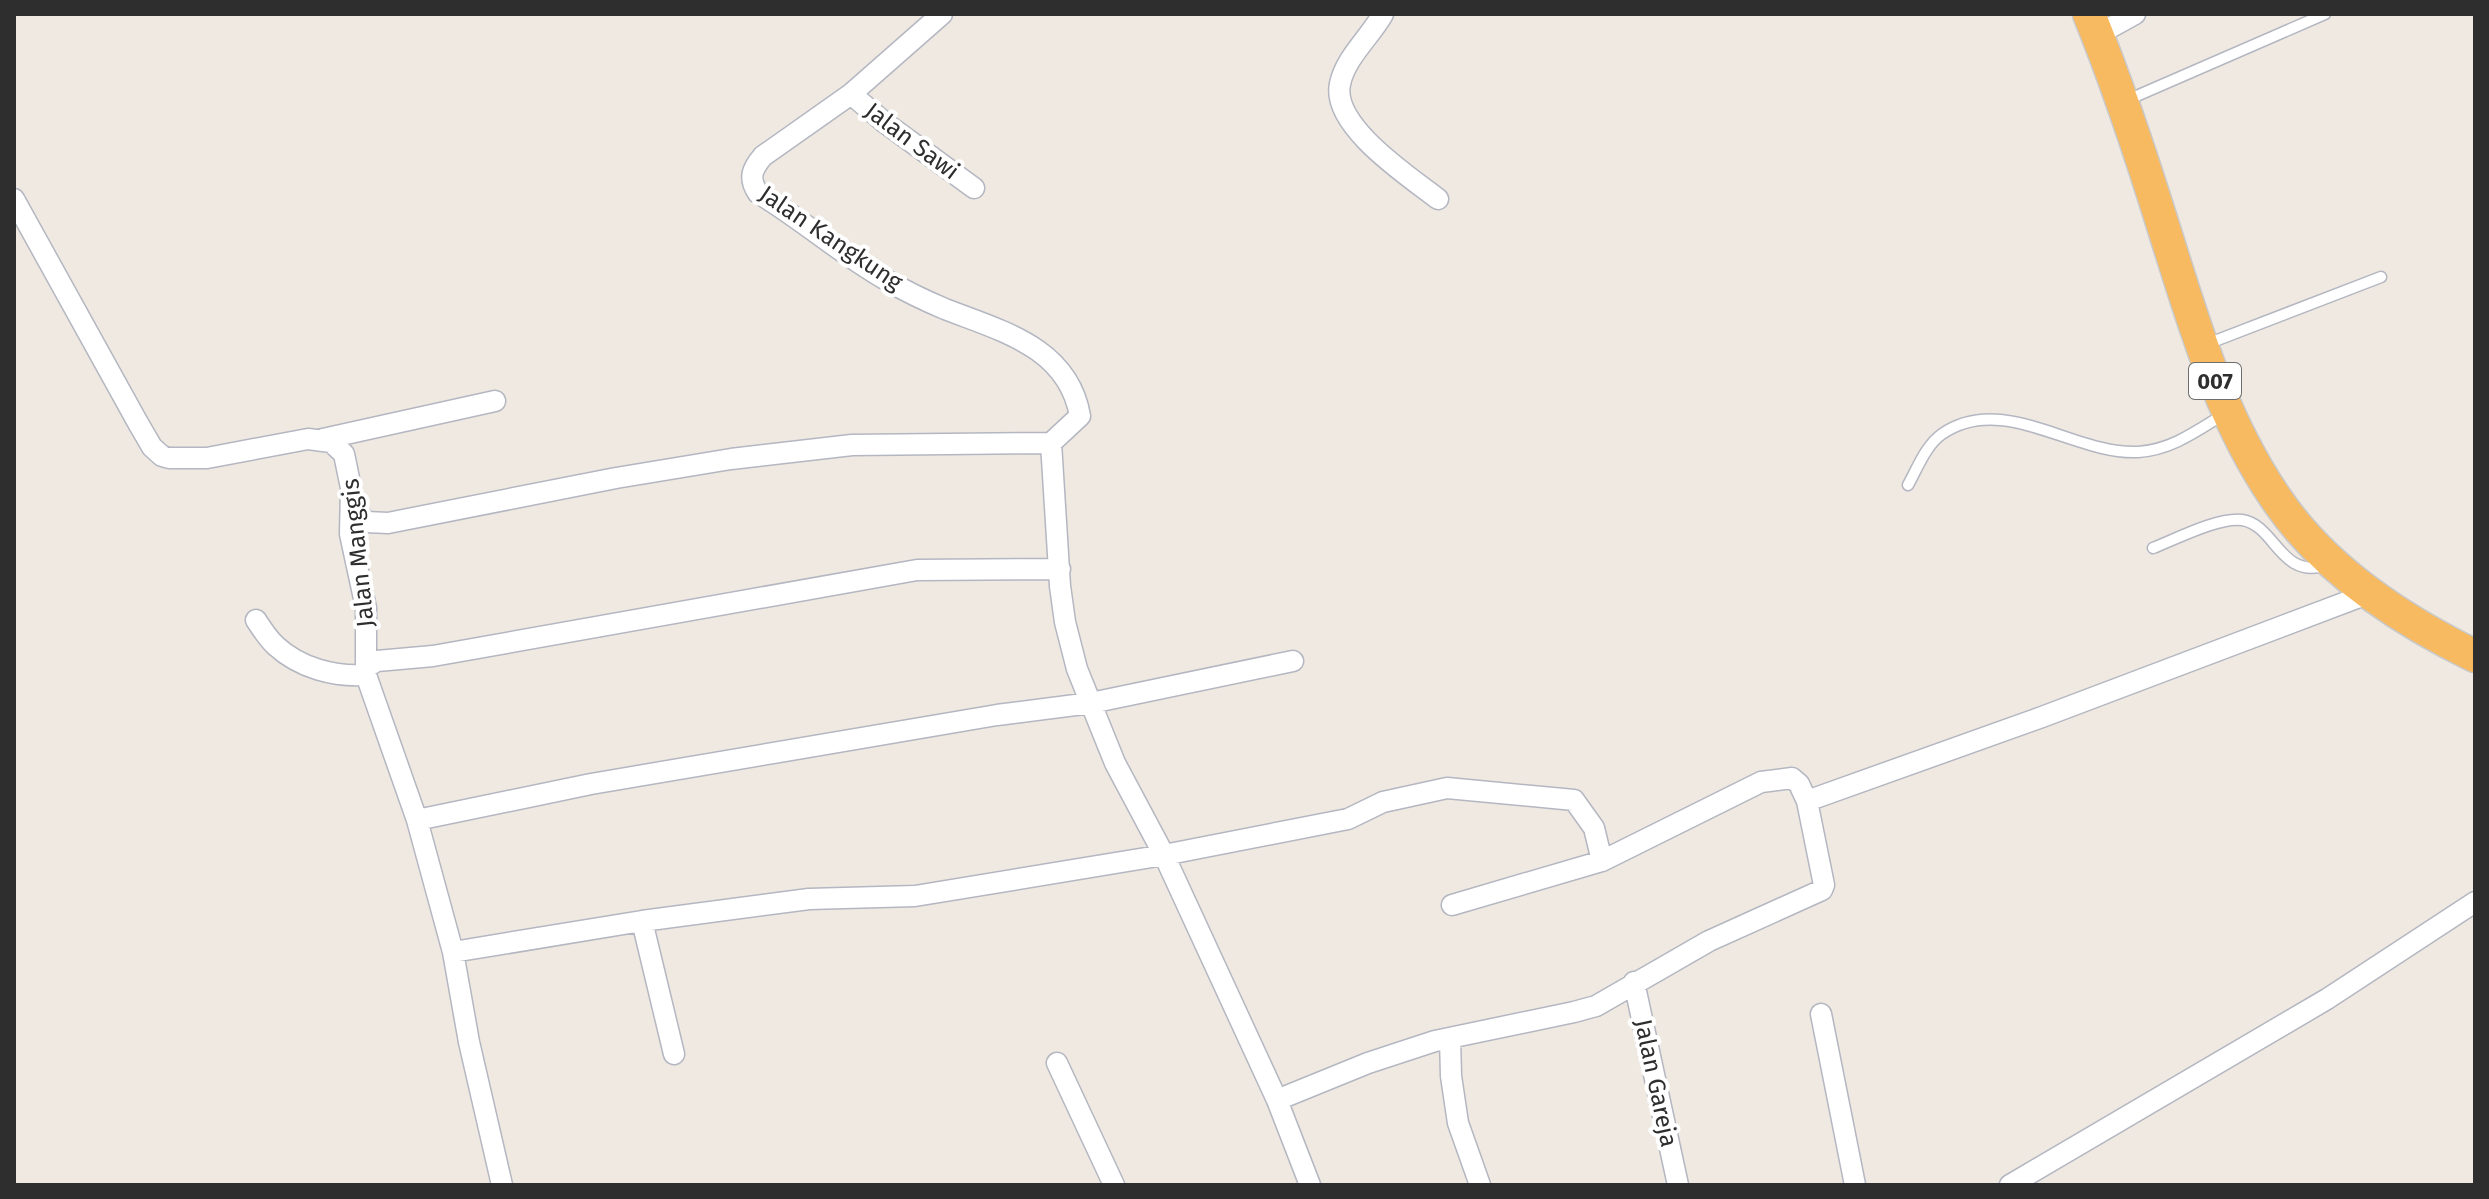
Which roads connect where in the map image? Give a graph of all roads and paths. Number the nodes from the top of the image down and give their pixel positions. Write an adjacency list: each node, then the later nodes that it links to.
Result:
1 (942, 14): 6 (street, Jalan Kangkung)
2 (1383, 14): 10 (street)
3 (2135, 14): 5 (street)
4 (2325, 14): 7 (lane)
5 (2093, 24): 7 (highway, 007)
6 (851, 94): 8 (street, Jalan Sawi); 16 (street, Jalan Kangkung)
7 (2123, 102): 12 (highway, 007)
8 (974, 188)
9 (14, 199): 15 (street)
10 (1438, 199)
11 (2381, 277): 12 (lane)
12 (2201, 347): 14 (highway, 007)
13 (495, 401): 15 (street)
14 (2228, 412): 17 (lane); 20 (highway, 007)
15 (323, 439): 18 (street, Jalan Manggis)
16 (1051, 443): 18 (street); 21 (street)
17 (1908, 485)
18 (351, 504): 26 (street, Jalan Manggis)
19 (2153, 548): 20 (lane)
20 (2326, 556): 22 (highway, 007)
21 (1060, 569): 26 (street); 27 (street)
22 (2370, 593): 24 (highway, 007); 28 (street)
23 (256, 620): 26 (street)
24 (2475, 656)
25 (1293, 661): 27 (street)
26 (367, 671): 29 (street, Jalan Manggis)
27 (1091, 703): 29 (street); 30 (street)
28 (1807, 801): 31 (street); 36 (street)
29 (417, 820): 35 (street, Jalan Manggis)
30 (1164, 855): 31 (street); 34 (street); 41 (street)
31 (1602, 861): 33 (street)
32 (2475, 902): 48 (street)
33 (1452, 905)
34 (642, 921): 35 (street); 39 (street)
35 (453, 952): 42 (street, Jalan Manggis)
36 (1634, 982): 38 (street); 46 (street, Jalan Gareja)
37 (1821, 1014): 47 (street)
38 (1450, 1038): 41 (street); 45 (street)
39 (674, 1054)
40 (1057, 1063): 43 (street)
41 (1277, 1100): 44 (street)
42 (502, 1185)
43 (1114, 1185)
44 (1310, 1185)
45 (1480, 1185)
46 (1678, 1185)
47 (1855, 1185)
48 (2010, 1185)

